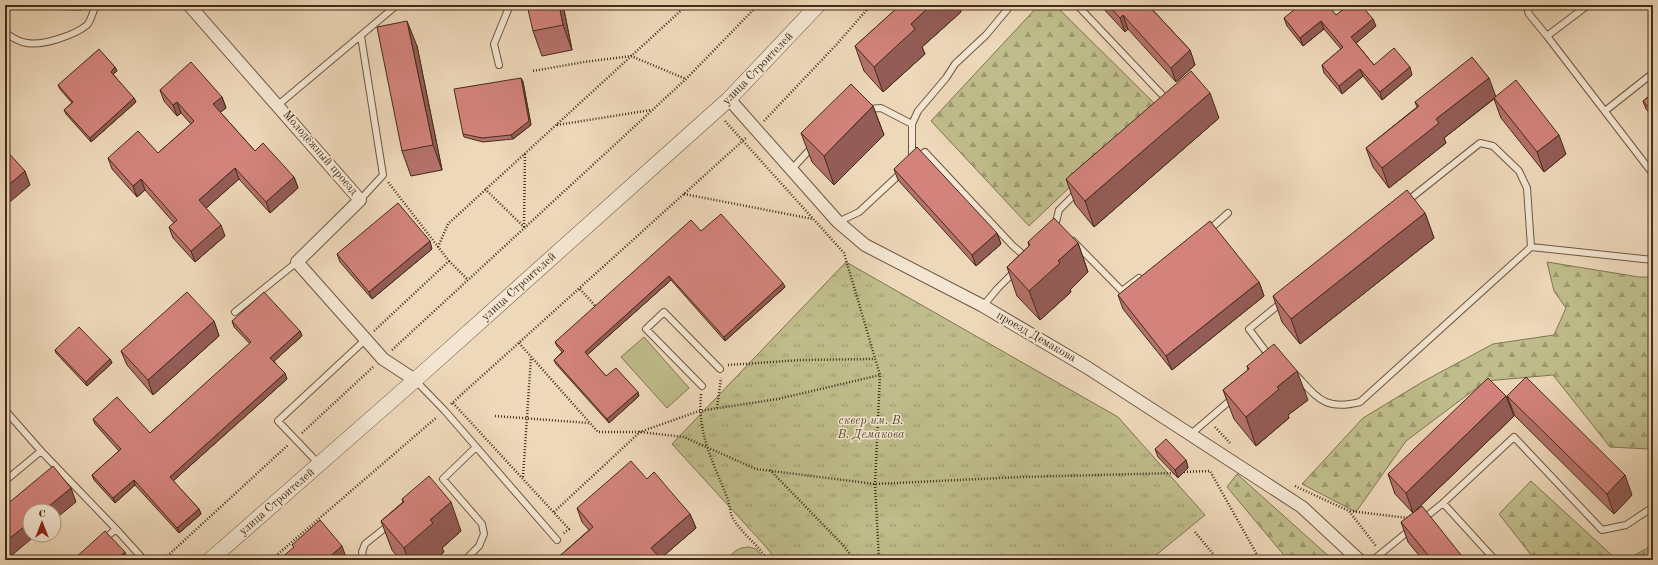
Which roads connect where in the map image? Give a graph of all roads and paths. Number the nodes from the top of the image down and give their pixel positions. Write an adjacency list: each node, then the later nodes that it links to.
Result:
1 (96, 5): 13 (lane)
2 (189, 5): 22 (street, Молодёжный проезд)
3 (397, 5): 14 (lane)
4 (510, 5): 17 (lane)
5 (687, 5): 16 (path)
6 (758, 5): 20 (path)
7 (818, 5): 21 (street, улица Строителей)
8 (871, 5): 30 (path)
9 (1011, 5): 28 (lane)
10 (1077, 5): 23 (lane)
11 (1526, 5): 15 (lane)
12 (1588, 5): 15 (lane)
13 (5, 32)
14 (361, 36): 22 (lane); 37 (lane)
15 (1547, 36): 26 (lane)
16 (631, 56): 18 (path); 20 (path); 29 (path)
17 (499, 65)
18 (533, 71)
19 (1653, 73): 26 (lane)
20 (686, 79): 25 (path)
21 (729, 100): 30 (street, проезд Демакова); 73 (street, улица Строителей)
22 (278, 106): 41 (street, Молодёжный проезд)
23 (1164, 108)
24 (859, 109): 28 (lane)
25 (652, 110): 29 (path); 46 (path)
26 (1604, 112): 36 (lane)
27 (723, 119): 32 (path)
28 (912, 124): 34 (lane)
29 (556, 125): 33 (path)
30 (755, 130): 32 (path); 35 (street, проезд Демакова)
31 (820, 140): 35 (lane)
32 (743, 141): 40 (path); 44 (path)
33 (524, 154): 39 (path); 46 (path)
34 (912, 161): 45 (lane); 55 (lane)
35 (792, 169): 45 (street, проезд Демакова)
36 (1653, 174)
37 (383, 175): 41 (lane); 50 (path)
38 (1083, 187): 47 (lane)
39 (486, 189): 46 (path); 50 (path)
40 (684, 194): 44 (path); 59 (path)
41 (360, 200): 54 (street, Молодёжный проезд)
42 (1400, 206): 51 (lane)
43 (1228, 213): 49 (lane)
44 (813, 219): 68 (path)
45 (838, 222): 61 (street, проезд Демакова)
46 (524, 228): 58 (path)
47 (1060, 232)
48 (1066, 236): 57 (lane)
49 (1200, 237)
50 (438, 247): 53 (path)
51 (1531, 247): 52 (lane); 71 (lane)
52 (1653, 260)
53 (449, 261): 58 (path); 64 (path)
54 (298, 262): 63 (lane); 64 (street)
55 (1023, 263)
56 (1018, 268): 61 (lane)
57 (1144, 275)
58 (468, 280): 67 (path)
59 (580, 289): 62 (path); 65 (path)
60 (1285, 300): 69 (lane)
61 (983, 306): 85 (street, проезд Демакова)
62 (598, 309)
63 (235, 312)
64 (365, 340): 67 (street); 86 (lane)
65 (519, 343): 66 (path); 76 (path)
66 (531, 356): 82 (path); 83 (path)
67 (382, 358): 73 (street); 86 (path)
68 (875, 359): 70 (path); 72 (path)
69 (1274, 363)
70 (721, 370): 74 (lane); 77 (path)
71 (1288, 371)
72 (880, 375): 77 (path); 96 (path)
73 (415, 380): 79 (lane); 90 (street, улица Строителей)
74 (702, 386): 80 (path)
75 (1238, 394): 85 (lane)
76 (453, 403): 79 (path); 92 (path)
77 (717, 408): 80 (path)
78 (5, 410): 89 (lane)
79 (444, 411): 87 (lane); 111 (path)
80 (699, 411): 84 (path); 88 (path)
81 (495, 416): 82 (path)
82 (526, 418): 83 (path); 92 (path)
83 (589, 423): 84 (path)
84 (640, 432): 88 (path); 100 (path)
85 (1190, 434): 120 (street, проезд Демакова)
86 (295, 439): 90 (lane); 109 (path)
87 (476, 447): 93 (lane); 105 (lane)
88 (707, 447): 91 (path); 114 (path)
89 (41, 451): 94 (lane); 103 (lane)
90 (320, 465): 110 (street, улица Строителей)
91 (769, 470): 96 (path); 115 (path)
92 (522, 477): 100 (path)
93 (443, 479): 95 (lane); 113 (lane)
94 (5, 481)
95 (437, 484)
96 (875, 484): 116 (path); 119 (path)
97 (1443, 503): 98 (lane); 102 (lane); 122 (lane)
98 (1653, 507)
99 (1349, 511): 102 (path)
100 (554, 512): 105 (path)
101 (395, 519): 112 (lane)
102 (1422, 520): 121 (lane)
103 (116, 528): 106 (lane); 108 (lane)
104 (1195, 532): 107 (path)
105 (557, 540)
106 (99, 544)
107 (1216, 557): 117 (path); 118 (path)
108 (144, 560)
109 (163, 560)
110 (210, 560)
111 (271, 560)
112 (364, 560)
113 (465, 560)
114 (767, 560)
115 (854, 560)
116 (879, 560)
117 (1218, 560)
118 (1231, 560)
119 (1260, 560)
120 (1359, 560)
121 (1373, 560)
122 (1495, 560)

